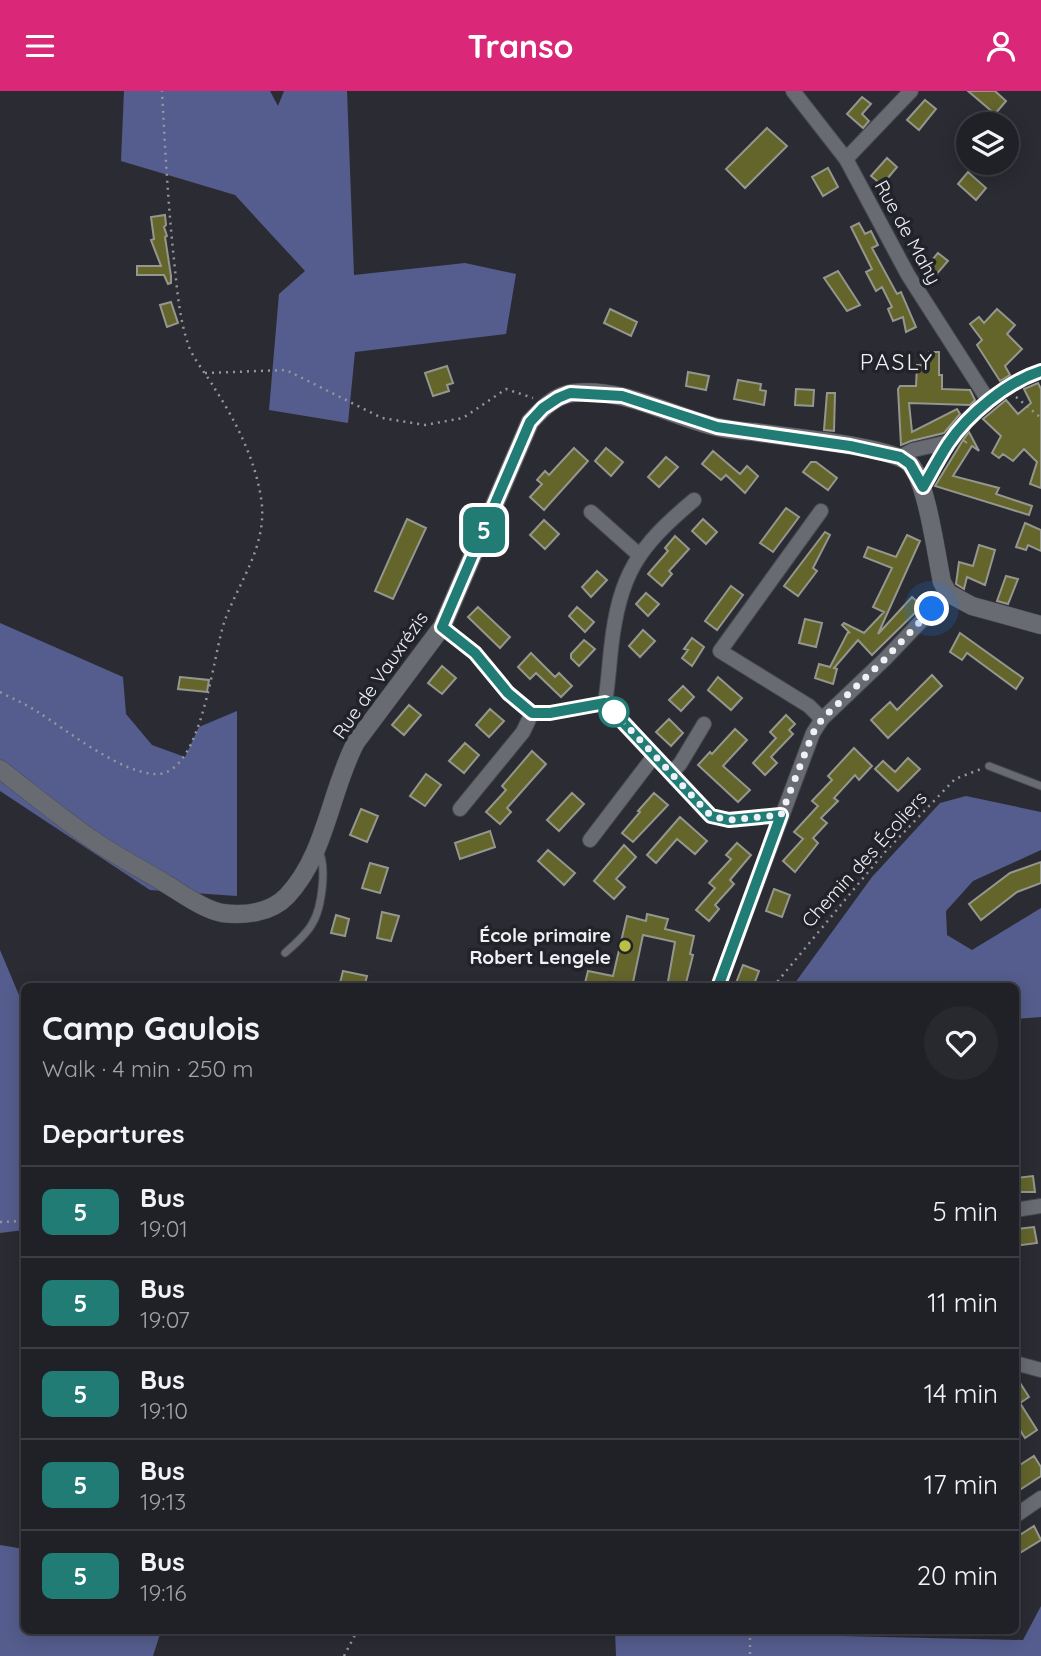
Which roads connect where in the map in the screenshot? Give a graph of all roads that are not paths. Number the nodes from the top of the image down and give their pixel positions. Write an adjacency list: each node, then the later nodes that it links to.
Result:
1 (793, 91): 3 (street, Rue de Mahy)
2 (911, 91): 3 (street)
3 (846, 159): 5 (street, Rue de Mahy)
4 (1041, 371): 5 (street)
5 (988, 400): 6 (street)
6 (949, 442): 7 (street); 8 (street)
7 (900, 457): 8 (street); 15 (street, Rue de Vauxrézis)
8 (923, 487): 13 (street)
9 (694, 499): 12 (street)
10 (821, 511): 18 (street)
11 (591, 512): 12 (street)
12 (638, 554): 16 (street)
13 (948, 593): 14 (street); 18 (street)
14 (1041, 625)
15 (442, 627): 17 (street); 28 (street, Rue de Vauxrézis)
16 (605, 703): 17 (street); 20 (street)
17 (532, 713): 25 (street)
18 (822, 719): 26 (street)
19 (704, 723): 23 (street)
20 (654, 757): 23 (street); 27 (street)
21 (989, 765): 24 (lane)
22 (0, 769): 28 (street, Rue de Vauxrézis)
23 (671, 773): 26 (street)
24 (1041, 786)
25 (460, 809)
26 (781, 815): 30 (street)
27 (590, 840)
28 (317, 848): 29 (lane, Rue de Vauxrézis)
29 (285, 953)
30 (719, 983)
31 (1041, 1206): 32 (street)
32 (1019, 1209)
33 (1019, 1364): 34 (street)
34 (1041, 1370)
35 (1041, 1499): 36 (street)
36 (1019, 1513)

